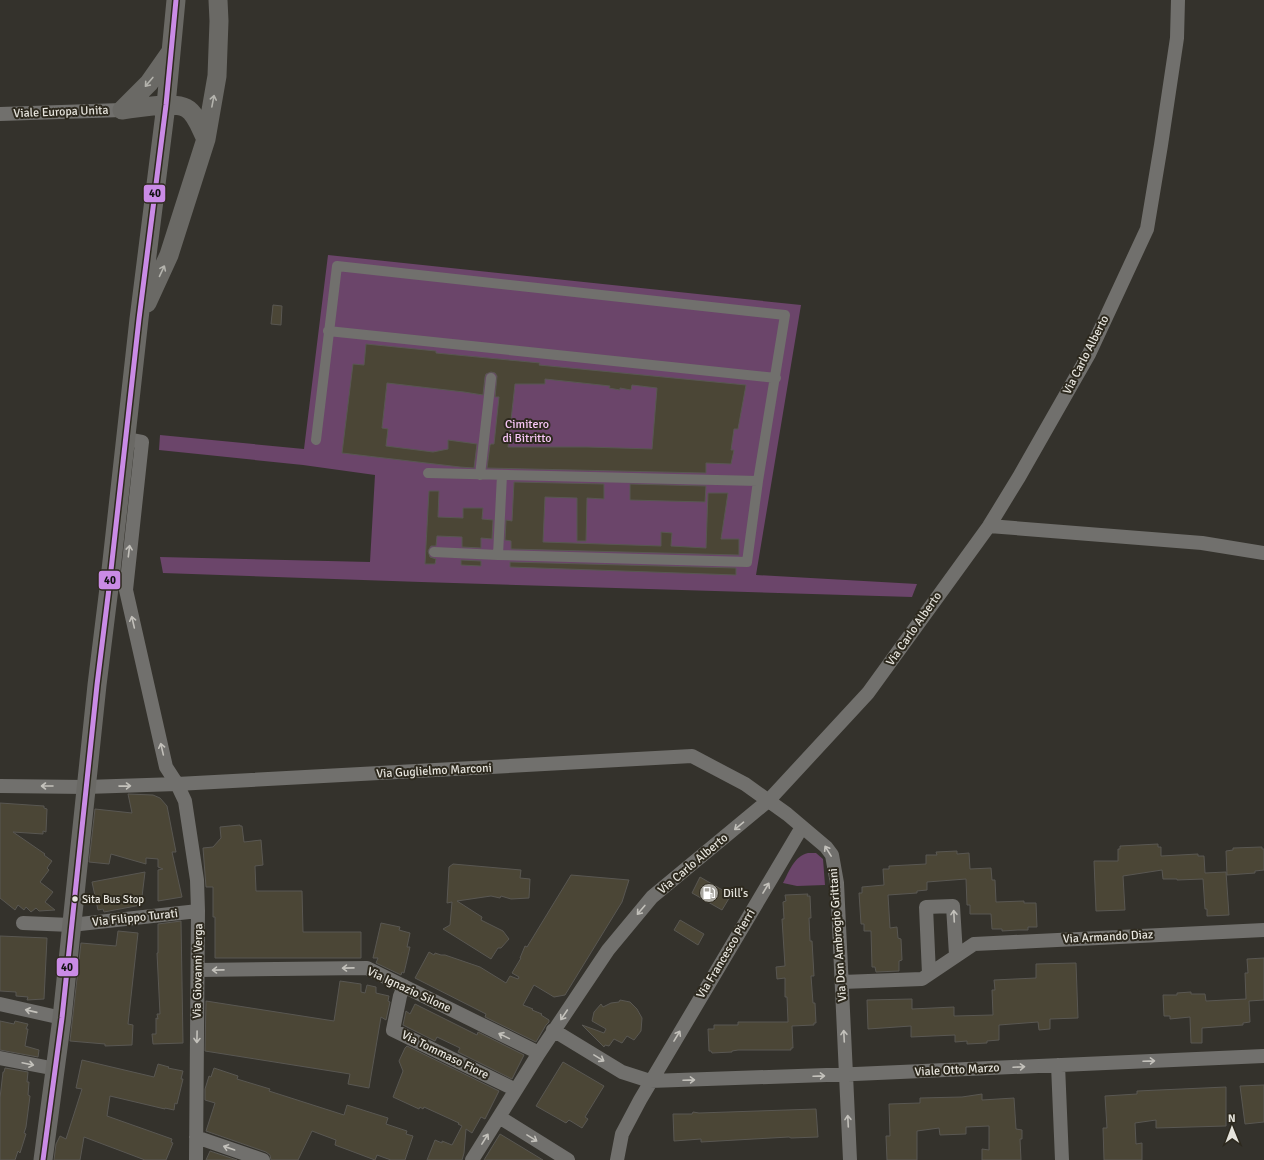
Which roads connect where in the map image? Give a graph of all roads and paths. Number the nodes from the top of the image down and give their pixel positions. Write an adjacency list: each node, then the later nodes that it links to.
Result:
1 (176, 0): 4 (main road)
2 (218, 0): 9 (main road, one-way to 2)
3 (1178, 0): 19 (street, Via Carlo Alberto)
4 (172, 50): 5 (main road); 6 (main road, one-way to 6)
5 (166, 104): 6 (main road); 8 (main road); 9 (main road)
6 (122, 110): 7 (street, Viale Europa Unita); 8 (main road)
7 (0, 114)
8 (163, 127): 10 (main road)
9 (206, 139): 10 (main road, one-way to 9)
10 (139, 318): 23 (main road)
11 (328, 331): 13 (street); 13 (street); 14 (street)
12 (491, 378): 16 (street)
13 (776, 378): 18 (street)
14 (316, 440)
15 (428, 473): 16 (street)
16 (480, 475): 17 (street)
17 (502, 475): 18 (street); 22 (street)
18 (758, 481): 22 (street)
19 (989, 526): 21 (street); 27 (street, Via Carlo Alberto)
20 (434, 552): 22 (street)
21 (1264, 553)
22 (498, 555)
23 (118, 589): 24 (street, Via Giovanni Verga, one-way to 23); 26 (main road)
24 (177, 784): 26 (street, Via Guglielmo Marconi, one-way to 24); 27 (street, Via Guglielmo Marconi); 29 (street, Via Giovanni Verga)
25 (0, 786): 26 (street, Via Guglielmo Marconi, one-way to 25)
26 (86, 787): 31 (main road)
27 (769, 800): 28 (street, Via Don Ambrogio Grittani); 40 (street, Via Carlo Alberto, one-way to 40)
28 (802, 827): 36 (street, Via Don Ambrogio Grittani, one-way to 28); 47 (street, Via Francesco Pierri, one-way to 28)
29 (198, 911): 31 (street, Via Filippo Turati); 34 (street, Via Giovanni Verga)
30 (23, 923): 31 (street, Via Filippo Turati)
31 (71, 925): 39 (main road)
32 (1264, 930): 33 (street, Via Armando Diaz)
33 (956, 955): 35 (street, Via Armando Diaz); 35 (street, one-way to 35)
34 (198, 970): 37 (street, Via Ignazio Silone, one-way to 34); 50 (street, Via Giovanni Verga, one-way to 50)
35 (928, 974): 36 (street, Via Armando Diaz)
36 (842, 982): 46 (street, Via Don Ambrogio Grittani, one-way to 36)
37 (404, 986): 41 (street, Via Ignazio Silone, one-way to 37); 48 (street, Via Tommaso Fiore)
38 (0, 1004): 39 (street, one-way to 38)
39 (62, 1018): 45 (main road)
40 (553, 1030): 41 (street, Via Carlo Alberto); 47 (street, Viale Otto Marzo, one-way to 47)
41 (538, 1053): 48 (street, Via Carlo Alberto)
42 (1264, 1056): 44 (street, Viale Otto Marzo, one-way to 42)
43 (0, 1059): 45 (street, one-way to 45)
44 (1058, 1065): 46 (street, Viale Otto Marzo, one-way to 44); 58 (street)
45 (56, 1069): 51 (main road)
46 (846, 1075): 47 (street, Viale Otto Marzo, one-way to 46); 57 (street, Via Don Ambrogio Grittani, one-way to 46)
47 (650, 1081): 56 (street, Via Francesco Pierri)
48 (516, 1090): 49 (street, Via Carlo Alberto)
49 (498, 1117): 54 (street, Via Carlo Alberto, one-way to 49); 55 (street, one-way to 55)
50 (196, 1137): 52 (street, Via Giovanni Verga); 53 (street, one-way to 50)
51 (43, 1160)
52 (196, 1160)
53 (263, 1160)
54 (472, 1160)
55 (568, 1160)
56 (618, 1160)
57 (850, 1160)
58 (1062, 1160)

